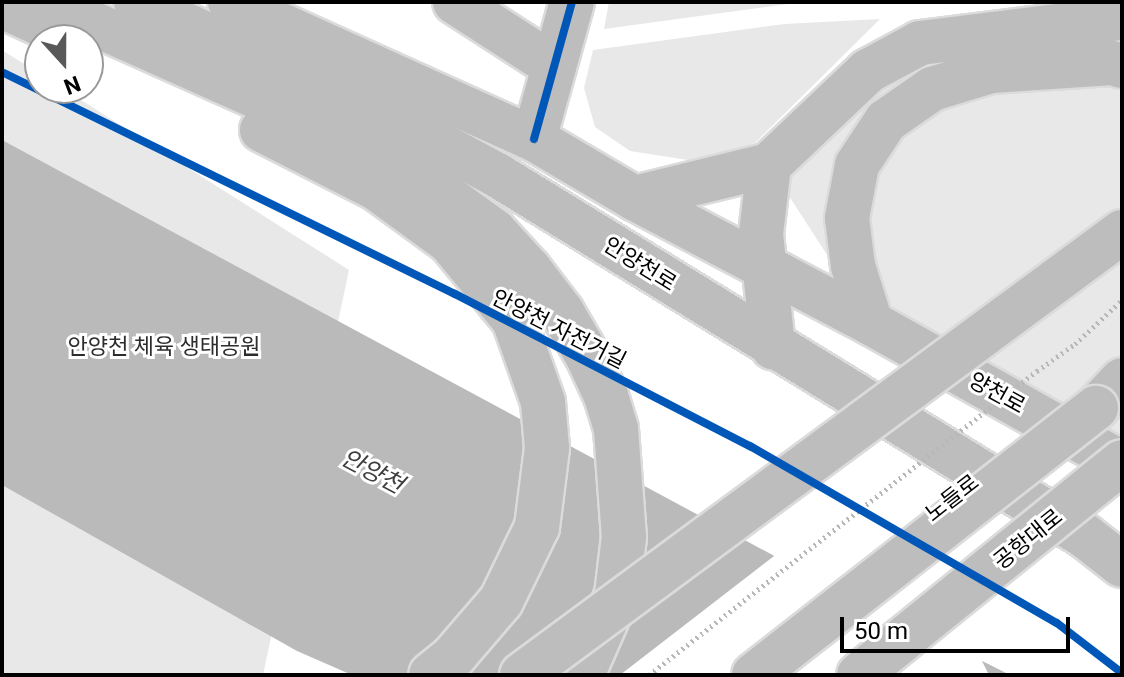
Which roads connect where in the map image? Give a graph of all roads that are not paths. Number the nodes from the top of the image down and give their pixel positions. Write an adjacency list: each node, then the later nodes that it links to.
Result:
1 (45, 2): 26 (main road, bridge)
2 (136, 2): 14 (main road, 안양천로)
3 (230, 2): 12 (main road)
4 (455, 2): 10 (main road)
5 (572, 2): 10 (main road)
6 (2, 6): 8 (main road)
7 (1122, 18): 13 (main road)
8 (41, 24)
9 (104, 53): 24 (main road)
10 (554, 66): 12 (main road)
11 (1122, 66): 18 (main road)
12 (534, 139): 15 (main road)
13 (769, 165): 15 (main road); 17 (main road)
14 (497, 175): 15 (main road); 19 (main road, 안양천로)
15 (652, 208): 17 (main road)
16 (1122, 232): 25 (main road, bridge)
17 (763, 265): 18 (main road); 19 (main road)
18 (871, 323): 21 (main road, 양천로)
19 (773, 347): 22 (main road, 안양천로)
20 (1113, 392): 27 (main road, 노들로, bridge)
21 (1122, 463): 28 (main road, 공항대로, bridge)
22 (1103, 545): 23 (main road, 안양천로)
23 (1122, 565)
24 (431, 675)
25 (522, 675)
26 (582, 675)
27 (754, 675)
28 (859, 675)

